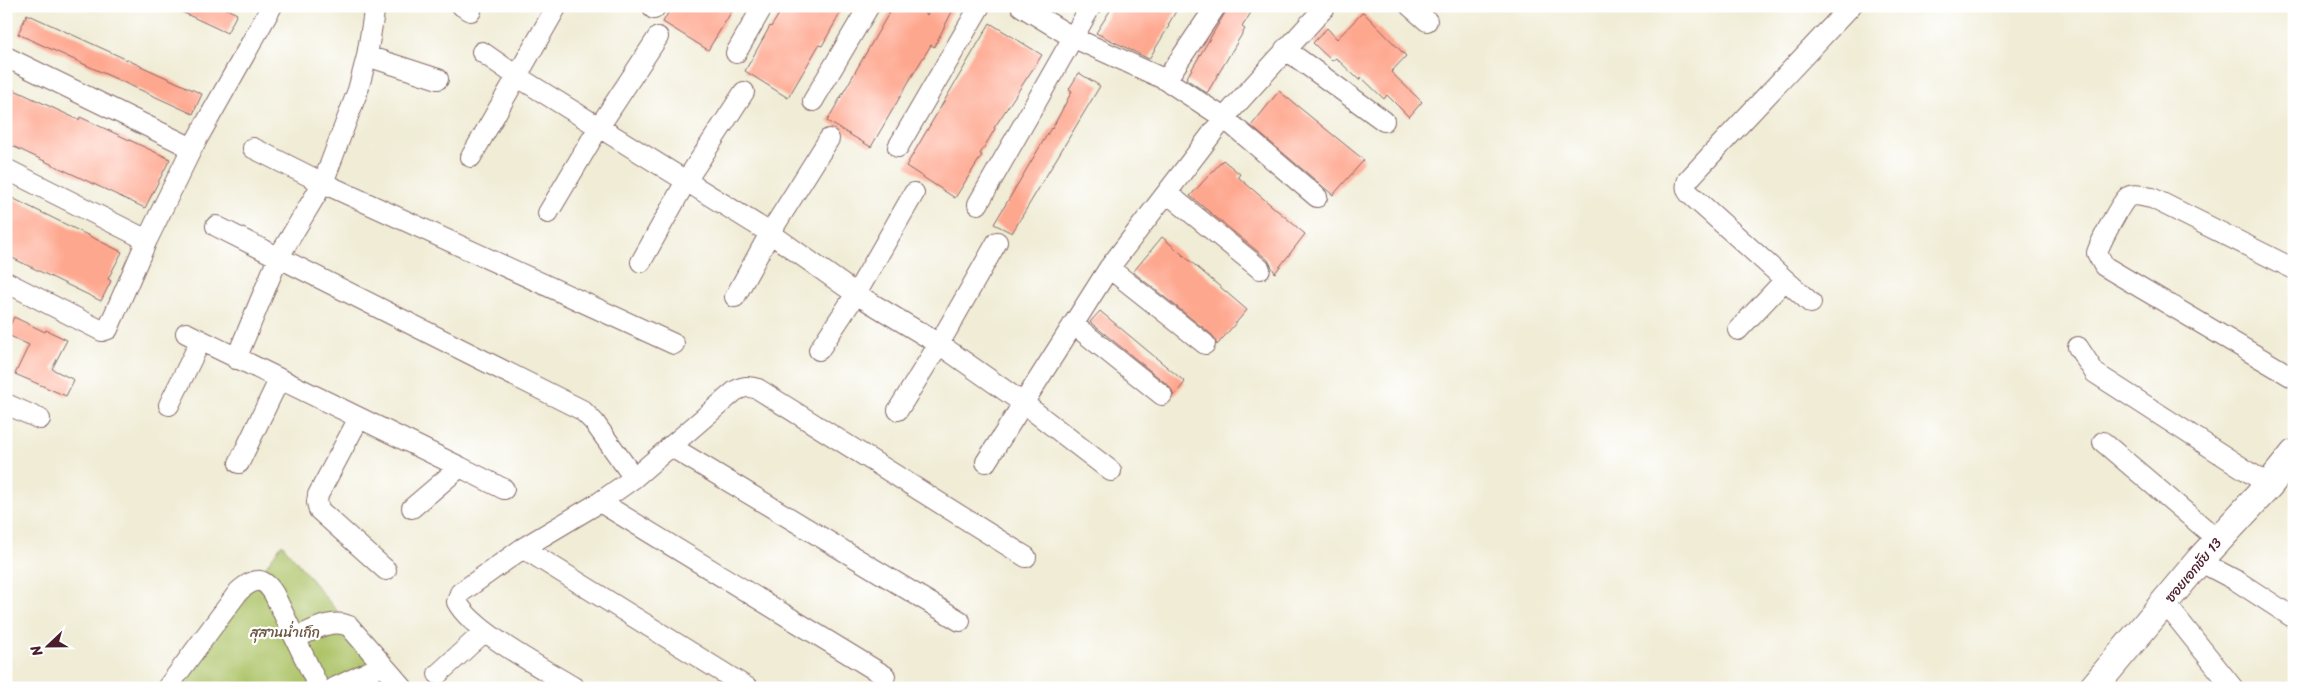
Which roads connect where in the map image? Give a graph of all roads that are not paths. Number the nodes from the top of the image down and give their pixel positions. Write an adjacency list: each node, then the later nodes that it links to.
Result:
1 (272, 6): 31 (street)
2 (375, 6): 19 (street)
3 (557, 6): 21 (street)
4 (762, 6): 18 (street)
5 (869, 6): 25 (street)
6 (980, 6): 30 (street)
7 (1021, 6): 15 (street)
8 (1091, 6): 15 (street)
9 (1216, 6): 23 (street)
10 (1326, 6): 16 (street)
11 (1410, 6): 13 (street)
12 (1851, 6): 51 (street)
13 (1427, 21)
14 (658, 37): 28 (street)
15 (1072, 37): 23 (street); 40 (street)
16 (1285, 49): 26 (street); 27 (street)
17 (482, 52): 21 (street)
18 (736, 53)
19 (368, 56): 22 (street); 36 (street)
20 (6, 57): 31 (street)
21 (518, 77): 28 (street); 33 (street)
22 (438, 78)
23 (1166, 80): 26 (street)
24 (744, 92): 35 (street)
25 (813, 101)
26 (1224, 118): 38 (street); 39 (street)
27 (1384, 121)
28 (599, 127): 35 (street); 41 (street)
29 (829, 139): 43 (street)
30 (898, 147)
31 (192, 148): 44 (street)
32 (253, 148): 36 (street)
33 (471, 157)
34 (6, 169): 44 (street)
35 (686, 181): 43 (street); 47 (street)
36 (323, 183): 46 (street); 58 (street)
37 (914, 193): 53 (street)
38 (1167, 193): 48 (street); 49 (street)
39 (1317, 197)
40 (978, 204)
41 (548, 213)
42 (216, 226): 46 (street)
43 (770, 233): 53 (street); 54 (street)
44 (147, 240): 52 (street)
45 (997, 242): 59 (street)
46 (278, 258): 63 (street); 80 (street)
47 (641, 262)
48 (1109, 268): 56 (street); 60 (street)
49 (1260, 269)
50 (2294, 269): 64 (street)
51 (1785, 280): 55 (street); 57 (street)
52 (6, 282)
53 (856, 294): 59 (street); 62 (street)
54 (735, 298)
55 (1810, 303)
56 (1073, 324): 66 (street); 67 (street)
57 (1738, 330)
58 (674, 344)
59 (939, 344): 67 (street); 70 (street)
60 (1205, 344)
61 (2078, 347): 81 (street)
62 (818, 350)
63 (236, 359): 65 (street); 69 (street)
64 (2294, 378)
65 (278, 380): 71 (street); 77 (street)
66 (1162, 395)
67 (1023, 403): 76 (street); 79 (street)
68 (6, 404): 72 (street)
69 (169, 405)
70 (898, 410)
71 (359, 418): 78 (street); 89 (street)
72 (40, 419)
73 (2103, 442): 85 (street)
74 (670, 446): 80 (street); 87 (street); 92 (street)
75 (2294, 454): 81 (street, ซอยเอกชัย 13)
76 (986, 462)
77 (239, 463)
78 (460, 467): 82 (street); 84 (street)
79 (1111, 471)
80 (634, 478): 83 (street)
81 (2269, 485): 85 (street, ซอยเอกชัย 13)
82 (504, 489)
83 (600, 502): 86 (street); 97 (street)
84 (412, 508)
85 (2218, 540): 88 (street, ซอยเอกชัย 13)
86 (523, 548): 93 (street); 103 (street)
87 (1026, 557)
88 (2199, 561): 90 (street, ซอยเอกชัย 13); 91 (street)
89 (386, 570)
90 (2165, 604): 104 (street, ซอยเอกชัย 13); 105 (street)
91 (2294, 618)
92 (960, 621)
93 (484, 632): 96 (street); 102 (street)
94 (295, 638): 95 (street); 98 (street); 99 (street)
95 (384, 665): 100 (street); 101 (street)
96 (438, 674)
97 (885, 676)
98 (167, 688)
99 (319, 688)
100 (334, 688)
101 (402, 688)
102 (575, 688)
103 (748, 688)
104 (2093, 688)
105 (2233, 688)

